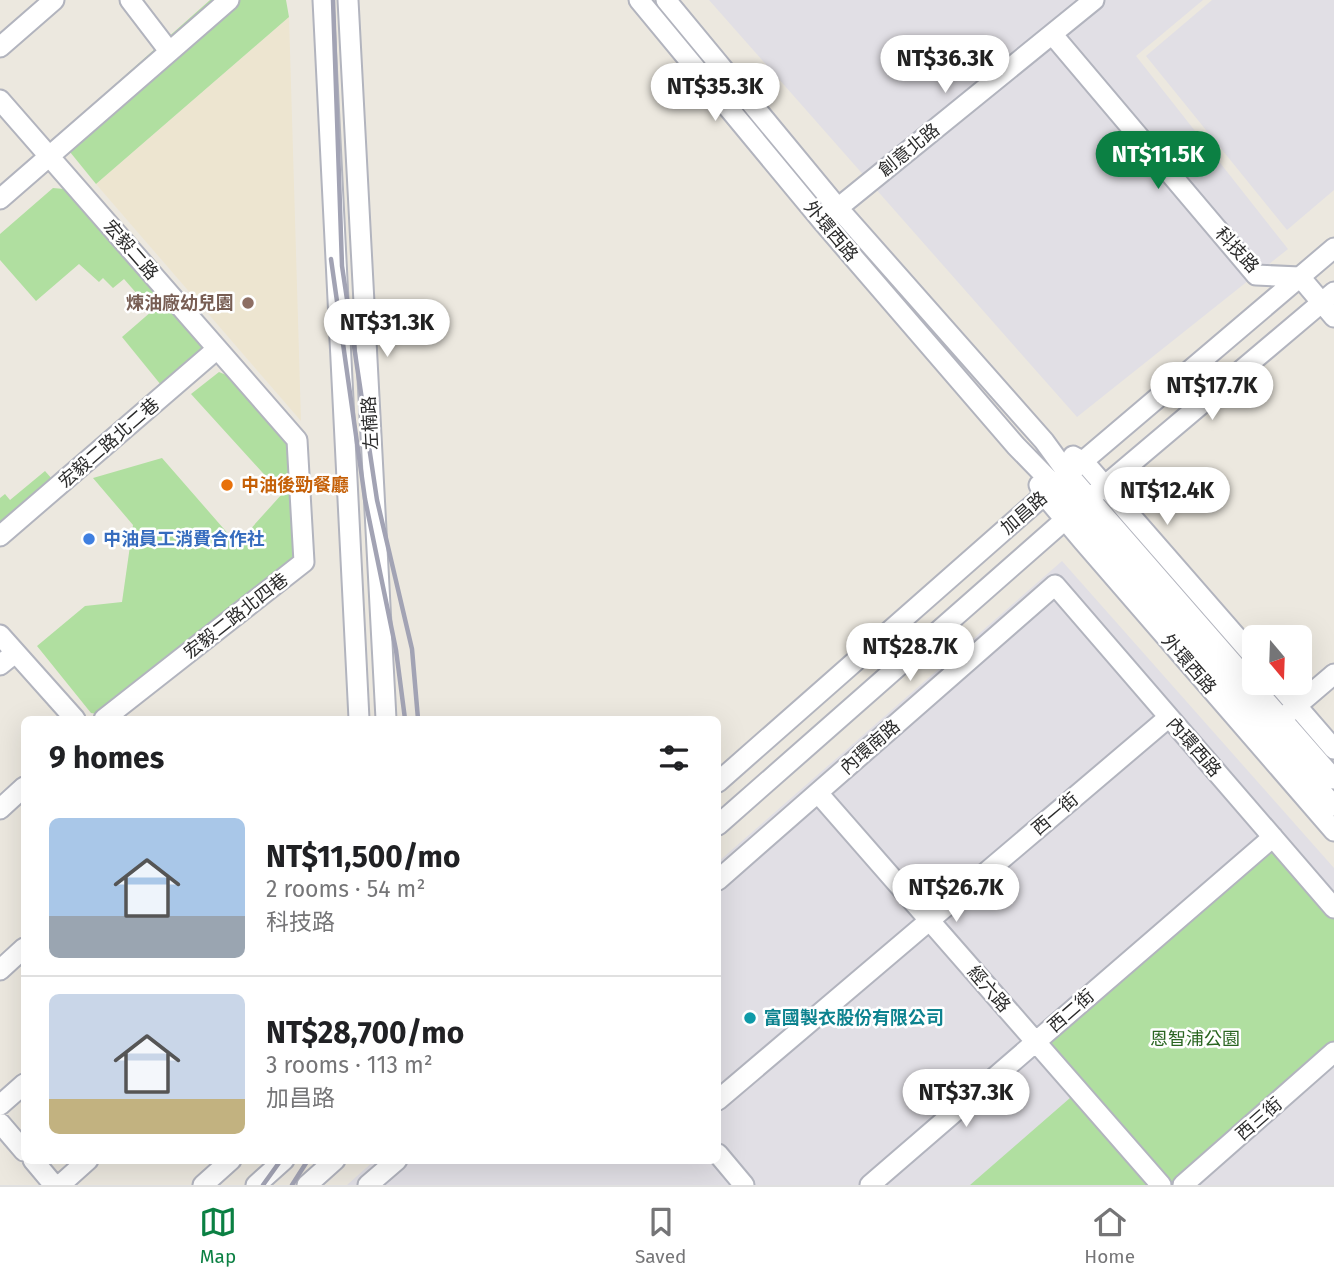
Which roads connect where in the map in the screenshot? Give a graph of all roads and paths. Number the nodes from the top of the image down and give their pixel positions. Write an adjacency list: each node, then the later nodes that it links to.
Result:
1 (54, 0): 10 (street)
2 (130, 0): 11 (street)
3 (229, 0): 11 (street)
4 (323, 0): 33 (street, 左楠路)
5 (348, 0): 34 (street, 左楠路)
6 (639, 0): 16 (street, 外環西路)
7 (666, 0): 15 (street, 外環西路)
8 (1094, 0): 9 (street, 創意北路)
9 (1052, 34): 15 (street, 創意北路); 18 (street, 科技路)
10 (0, 47)
11 (169, 51): 13 (street)
12 (0, 100): 13 (street, 宏毅二路)
13 (47, 156): 14 (street); 20 (street, 宏毅二路)
14 (0, 199)
15 (838, 208): 16 (street, 創意北路); 22 (street, 外環西路)
16 (822, 221): 22 (street, 外環西路)
17 (1334, 248): 18 (street, 加昌路)
18 (1300, 277): 19 (street); 22 (street, 加昌路)
19 (1330, 304): 23 (street, 加昌路)
20 (218, 349): 21 (street, 宏毅二路); 24 (street, 宏毅二路北二巷)
21 (297, 440): 32 (street, 宏毅二路北四巷)
22 (1063, 479): 23 (street, 外環西路); 23 (street, 外環西路); 38 (street, 加昌路)
23 (1084, 504): 27 (street, 外環西路); 36 (street, 外環西路); 36 (street, 外環西路); 44 (street, 加昌路)
24 (0, 536)
25 (1055, 586): 35 (street, 內環西路); 41 (street, 內環南路)
26 (0, 635): 28 (street)
27 (1242, 646)
28 (7, 659): 31 (street)
29 (1334, 674): 36 (street)
30 (1276, 695): 36 (street, 外環西路)
31 (72, 716)
32 (108, 716)
33 (359, 716)
34 (386, 716)
35 (1169, 717): 46 (street, 內環西路); 49 (street, 西一街)
36 (1276, 724): 37 (street, 外環西路); 39 (street, 外環西路); 42 (street, 外環西路); 45 (street, 外環西路)
37 (1334, 749)
38 (721, 779)
39 (1334, 779)
40 (21, 791): 43 (street)
41 (818, 793): 47 (street, 內環南路); 49 (street, 經六路)
42 (1334, 806)
43 (0, 809)
44 (721, 822)
45 (1334, 831)
46 (1273, 837): 48 (street, 內環西路); 52 (street, 西二街)
47 (721, 877)
48 (1334, 908)
49 (929, 920): 52 (street, 經六路); 55 (street, 西一街)
50 (21, 951): 51 (street)
51 (0, 970)
52 (1036, 1042): 73 (street, 西二街); 74 (street, 經六路)
53 (1334, 1052): 75 (street, 西三街)
54 (21, 1087): 56 (street)
55 (721, 1097)
56 (0, 1105)
57 (0, 1123): 58 (street)
58 (21, 1148)
59 (721, 1158): 72 (street)
60 (36, 1164): 66 (street)
61 (84, 1164): 67 (street)
62 (227, 1164): 68 (street)
63 (280, 1164): 69 (street)
64 (331, 1164): 70 (street)
65 (392, 1164): 71 (street)
66 (54, 1185)
67 (60, 1185)
68 (203, 1185)
69 (256, 1185)
70 (307, 1185)
71 (368, 1185)
72 (744, 1185)
73 (870, 1185)
74 (1161, 1185)
75 (1184, 1185)

